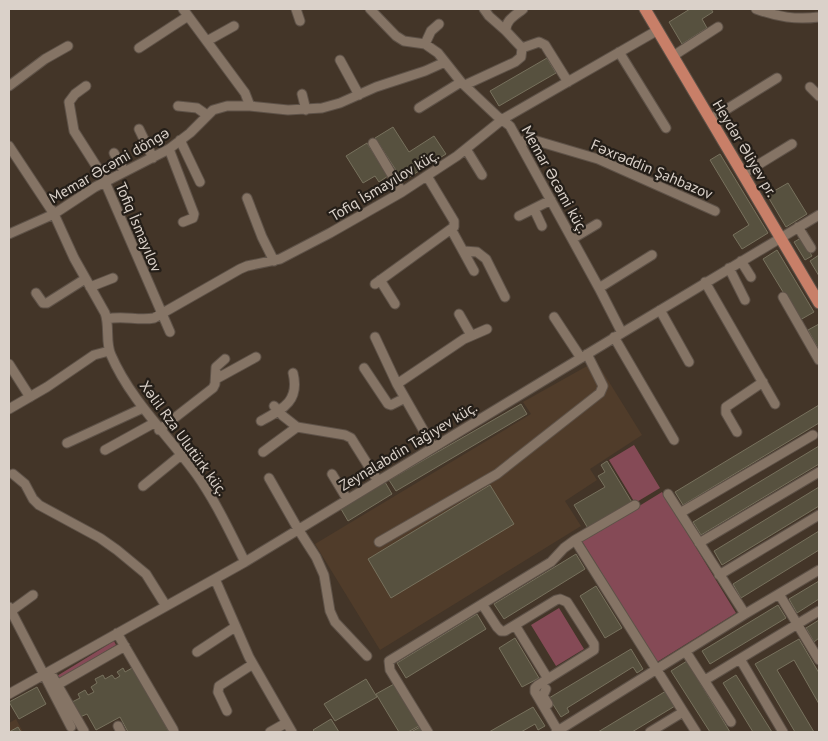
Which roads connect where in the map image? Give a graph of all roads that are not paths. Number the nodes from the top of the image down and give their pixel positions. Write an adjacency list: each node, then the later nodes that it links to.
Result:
1 (296, 9): 9 (street)
2 (370, 9): 16 (street, Memar Əcəmi küç.)
3 (484, 9): 14 (street)
4 (524, 9): 14 (street)
5 (645, 9): 13 (main road, Heydər Əliyev pr.)
6 (756, 9): 8 (street)
7 (186, 13): 15 (street); 18 (street)
8 (819, 18)
9 (300, 21)
10 (439, 24): 16 (street)
11 (234, 26): 15 (street)
12 (718, 27): 21 (street)
13 (658, 30): 20 (street, Tofiq İsmayılov küç.); 21 (main road, Heydər Əliyev pr.)
14 (506, 31): 19 (street)
15 (207, 42): 34 (street)
16 (425, 44): 23 (street, Memar Əcəmi küç.)
17 (68, 46): 27 (street)
18 (139, 48)
19 (522, 48): 25 (street); 26 (street)
20 (619, 52): 25 (street, Tofiq İsmayılov küç.); 40 (street)
21 (673, 56): 39 (main road, Heydər Əliyev pr.)
22 (340, 60): 31 (street)
23 (445, 62): 26 (street, Memar Əcəmi küç.); 31 (street, Memar Əcəmi döngə)
24 (777, 78): 39 (street)
25 (568, 82): 38 (street, Tofiq İsmayılov küç.)
26 (463, 83): 35 (street); 38 (street, Memar Əcəmi küç.)
27 (9, 86)
28 (86, 86): 55 (street, Tofiq İsmayılov)
29 (810, 87): 32 (street)
30 (302, 94): 36 (street)
31 (358, 95): 36 (street, Memar Əcəmi döngə)
32 (819, 96)
33 (178, 106): 37 (street)
34 (250, 106): 36 (street, Memar Əcəmi döngə); 37 (street, Memar Əcəmi döngə)
35 (419, 108)
36 (306, 110)
37 (207, 115): 42 (street, Memar Əcəmi döngə)
38 (503, 119): 43 (street, Memar Əcəmi küç.); 48 (street, Tofiq İsmayılov küç.)
39 (711, 119): 52 (main road, Heydər Əliyev pr.)
40 (666, 128)
41 (139, 129): 50 (street)
42 (180, 140): 47 (street, Memar Əcəmi döngə); 56 (street)
43 (519, 140): 59 (street, Memar Əcəmi küç.); 61 (street, Fəxrəddin Şahbazov)
44 (374, 143): 57 (street)
45 (792, 144): 52 (street)
46 (9, 146): 62 (street, Xəlil Rza Ulutürk küç.)
47 (168, 149): 50 (street, Memar Əcəmi döngə); 65 (street)
48 (466, 149): 53 (street); 54 (street, Tofiq İsmayılov küç.)
49 (114, 153): 51 (street)
50 (153, 158): 51 (street, Memar Əcəmi döngə)
51 (124, 171): 55 (street, Memar Əcəmi döngə)
52 (743, 174): 71 (main road, Heydər Əliyev pr.)
53 (482, 175)
54 (427, 176): 57 (street, Tofiq İsmayılov küç.); 69 (street)
55 (104, 182): 62 (street, Memar Əcəmi döngə); 93 (street, Tofiq İsmayılov)
56 (200, 182)
57 (402, 192): 76 (street, Tofiq İsmayılov küç.)
58 (247, 198): 76 (street)
59 (551, 200): 60 (street); 72 (street, Memar Əcəmi küç.)
60 (534, 209): 64 (street); 67 (street)
61 (715, 210)
62 (54, 214): 70 (street, Memar Əcəmi döngə); 83 (street, Xəlil Rza Ulutürk küç.)
63 (819, 215): 68 (street, Zeynalabdin Tağıyev küç.)
64 (519, 216)
65 (183, 222)
66 (598, 224): 72 (street)
67 (542, 226)
68 (798, 227): 71 (street, Zeynalabdin Tağıyev küç.); 73 (street)
69 (451, 229): 74 (street); 90 (street)
70 (9, 234)
71 (780, 237): 77 (street, Zeynalabdin Tağıyev küç.); 89 (main road, Heydər Əliyev pr.)
72 (572, 239): 84 (street, Memar Əcəmi küç.)
73 (812, 248)
74 (464, 251): 79 (street); 86 (street)
75 (652, 255): 84 (street)
76 (274, 261): 93 (street, Tofiq İsmayılov küç.)
77 (741, 261): 78 (street, Zeynalabdin Tağıyev küç.); 80 (street)
78 (729, 268): 82 (street, Zeynalabdin Tağıyev küç.); 88 (street)
79 (474, 271)
80 (751, 277)
81 (113, 278): 83 (street)
82 (705, 282): 91 (street, Zeynalabdin Tağıyev küç.); 111 (street)
83 (87, 283): 85 (street); 95 (street, Xəlil Rza Ulutürk küç.)
84 (599, 288): 99 (street, Memar Əcəmi küç.)
85 (36, 293)
86 (506, 297)
87 (783, 297): 105 (street)
88 (745, 300)
89 (819, 302)
90 (395, 304)
91 (660, 310): 99 (street, Zeynalabdin Tağıyev küç.); 106 (street)
92 (459, 314): 98 (street)
93 (162, 315): 95 (street, Tofiq İsmayılov küç.); 97 (street, Tofiq İsmayılov)
94 (554, 317): 102 (street)
95 (107, 319): 101 (street, Xəlil Rza Ulutürk küç.)
96 (487, 329): 98 (street)
97 (170, 332)
98 (471, 335): 112 (street)
99 (618, 335): 102 (street, Zeynalabdin Tağıyev küç.); 124 (street, Memar Əcəmi küç.)
100 (375, 338): 112 (street)
101 (109, 351): 113 (street); 116 (street, Xəlil Rza Ulutürk küç.)
102 (584, 356): 126 (street, Zeynalabdin Tağıyev küç.); 143 (street)
103 (256, 357): 110 (street)
104 (225, 359): 110 (street)
105 (819, 360)
106 (689, 362)
107 (9, 364): 113 (street)
108 (364, 368): 114 (street)
109 (293, 373): 118 (street)
110 (216, 379): 120 (street)
111 (764, 382): 115 (street); 122 (street)
112 (397, 384): 114 (street)
113 (30, 397): 117 (street)
114 (405, 398): 126 (street)
115 (775, 404)
116 (143, 408): 120 (street, Xəlil Rza Ulutürk küç.); 125 (street)
117 (9, 409)
118 (276, 409): 119 (street); 121 (street)
119 (261, 421)
120 (156, 426): 127 (street); 129 (street, Xəlil Rza Ulutürk küç.)
121 (297, 427): 128 (street); 134 (street)
122 (737, 432)
123 (813, 436): 139 (street)
124 (674, 440)
125 (67, 443)
126 (433, 447): 134 (street, Zeynalabdin Tağıyev küç.)
127 (105, 450)
128 (263, 452)
129 (181, 455): 135 (street); 145 (street, Xəlil Rza Ulutürk küç.)
130 (819, 472): 144 (street)
131 (13, 474): 152 (street)
132 (332, 474): 137 (street)
133 (268, 478): 141 (street)
134 (378, 480): 137 (street, Zeynalabdin Tağıyev küç.)
135 (143, 486)
136 (668, 494): 139 (street)
137 (347, 499): 141 (street, Zeynalabdin Tağıyev küç.)
138 (635, 505): 142 (street)
139 (680, 513): 144 (street)
140 (819, 515): 147 (street)
141 (298, 529): 145 (street, Zeynalabdin Tağıyev küç.); 164 (street)
142 (575, 540): 151 (street); 167 (street)
143 (379, 542)
144 (699, 543): 147 (street)
145 (245, 562): 148 (street, Zeynalabdin Tağıyev küç.)
146 (819, 570): 149 (street)
147 (719, 575): 155 (street)
148 (215, 579): 152 (street, Zeynalabdin Tağıyev küç.); 158 (street)
149 (779, 594): 155 (street); 156 (street)
150 (33, 595): 153 (street)
151 (482, 604): 157 (street); 184 (street)
152 (166, 606): 159 (street, Zeynalabdin Tağıyev küç.)
153 (10, 609): 168 (street)
154 (819, 611): 156 (street)
155 (745, 614): 162 (street)
156 (798, 624): 163 (street); 165 (street)
157 (515, 625): 169 (street); 169 (street)
158 (235, 627): 161 (street); 166 (street)
159 (117, 633): 160 (street); 168 (street, Zeynalabdin Tağıyev küç.)
160 (125, 646): 171 (street); 181 (street)
161 (197, 652)
162 (686, 652): 167 (street); 170 (street)
163 (818, 654)
164 (367, 656)
165 (740, 659): 170 (street); 187 (street)
166 (253, 664): 174 (street); 177 (street)
167 (657, 670): 175 (street); 179 (street)
168 (47, 674): 171 (street); 173 (street, Zeynalabdin Tağıyev küç.); 178 (street)
169 (548, 679): 179 (street)
170 (705, 680): 176 (street)
171 (57, 685): 180 (street)
172 (546, 689): 179 (street)
173 (9, 694)
174 (227, 711)
175 (683, 712): 185 (street); 186 (street)
176 (731, 722)
177 (286, 723): 182 (street); 183 (street)
178 (71, 727)
179 (559, 730)
180 (84, 731)
181 (174, 732)
182 (270, 732)
183 (292, 732)
184 (428, 732)
185 (650, 732)
186 (696, 732)
187 (783, 732)

